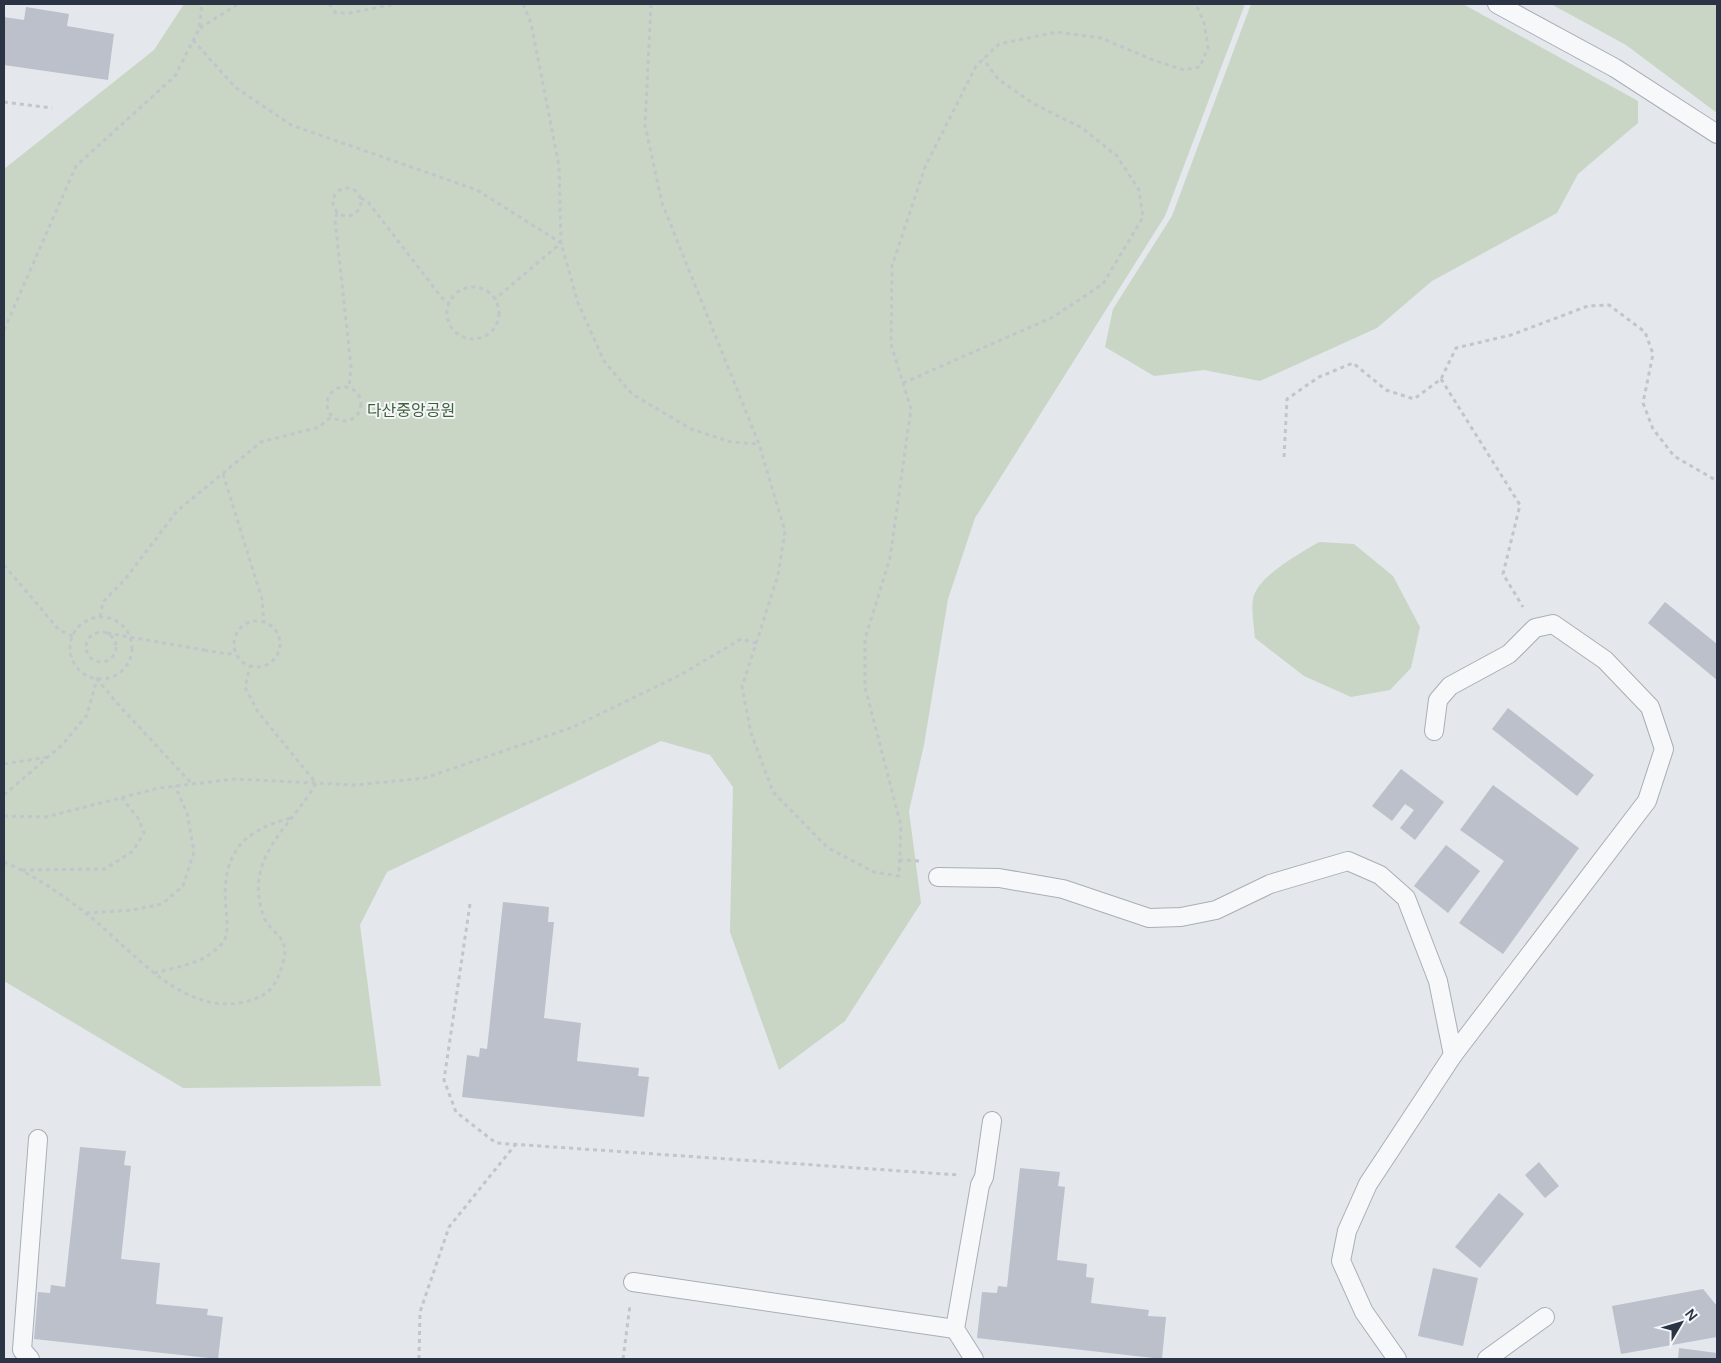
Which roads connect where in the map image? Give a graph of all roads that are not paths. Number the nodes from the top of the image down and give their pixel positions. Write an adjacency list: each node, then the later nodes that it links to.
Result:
1 (1497, 4): 2 (lane)
2 (1717, 134)
3 (1434, 731): 5 (lane)
4 (938, 877): 5 (lane)
5 (1453, 1055): 13 (lane)
6 (992, 1121): 10 (lane)
7 (38, 1139): 11 (lane)
8 (633, 1282): 10 (lane)
9 (1546, 1316): 14 (lane)
10 (956, 1329): 12 (lane)
11 (30, 1359)
12 (974, 1359)
13 (1397, 1359)
14 (1487, 1359)

